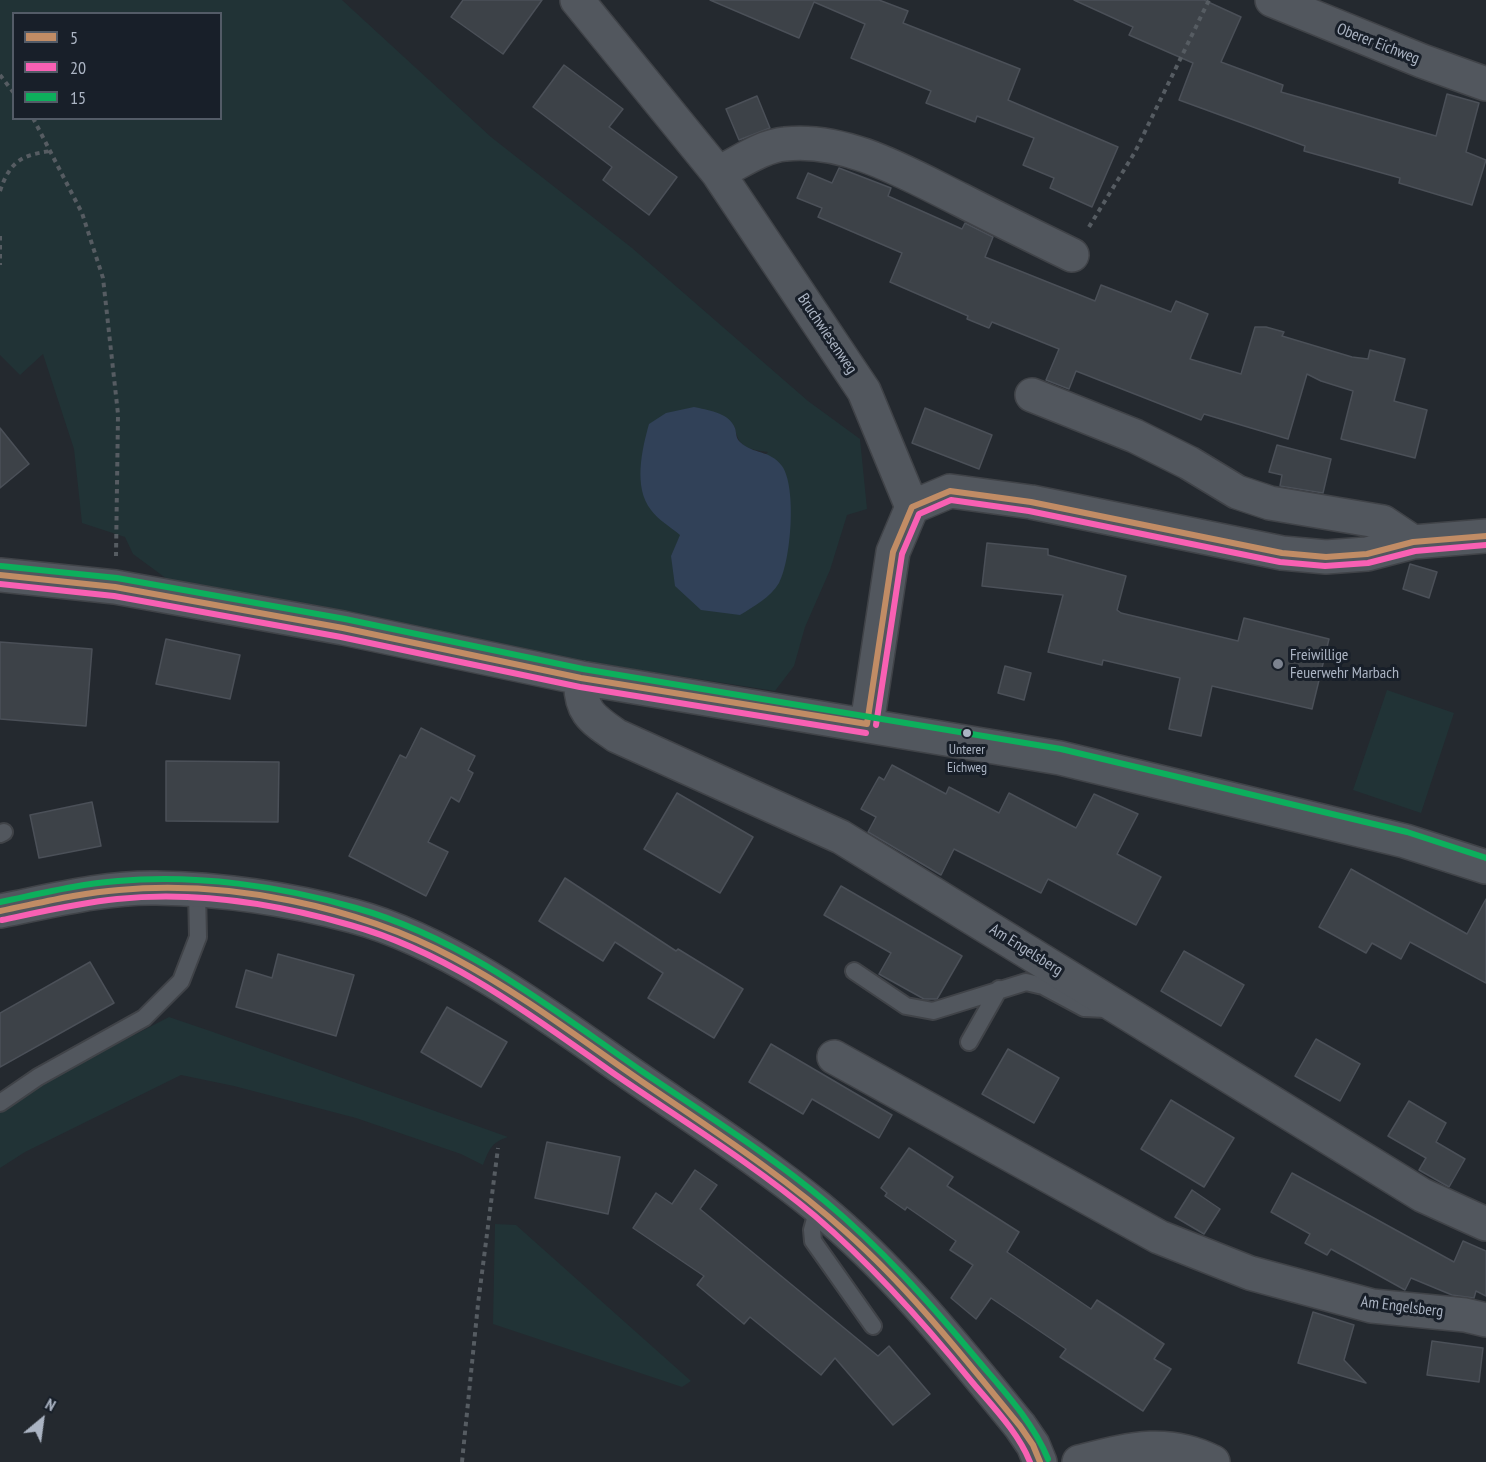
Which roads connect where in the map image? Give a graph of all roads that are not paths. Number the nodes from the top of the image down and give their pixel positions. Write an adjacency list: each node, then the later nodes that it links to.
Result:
1 (576, 0): 4 (street, Bruchwiesenweg)
2 (1272, 0): 3 (street, Oberer Eichweg)
3 (1486, 84)
4 (718, 173): 5 (street); 7 (street, Bruchwiesenweg)
5 (1072, 255)
6 (1032, 394): 9 (street)
7 (912, 507): 9 (street); 12 (street)
8 (1486, 536): 9 (street)
9 (1413, 542)
10 (0, 575): 11 (street)
11 (580, 678): 12 (street); 18 (street, Am Engelsberg)
12 (867, 724): 13 (street)
13 (1486, 867)
14 (197, 891): 15 (street); 21 (lane); 22 (street)
15 (0, 911)
16 (854, 971): 17 (lane)
17 (999, 989): 18 (lane); 19 (lane)
18 (1123, 1010): 23 (street, Am Engelsberg)
19 (969, 1042)
20 (834, 1057): 24 (street, Am Engelsberg)
21 (0, 1102)
22 (818, 1208): 25 (lane); 26 (street)
23 (1486, 1224)
24 (1486, 1320)
25 (873, 1326)
26 (1040, 1462)
27 (1079, 1462): 28 (street)
28 (1213, 1462)

